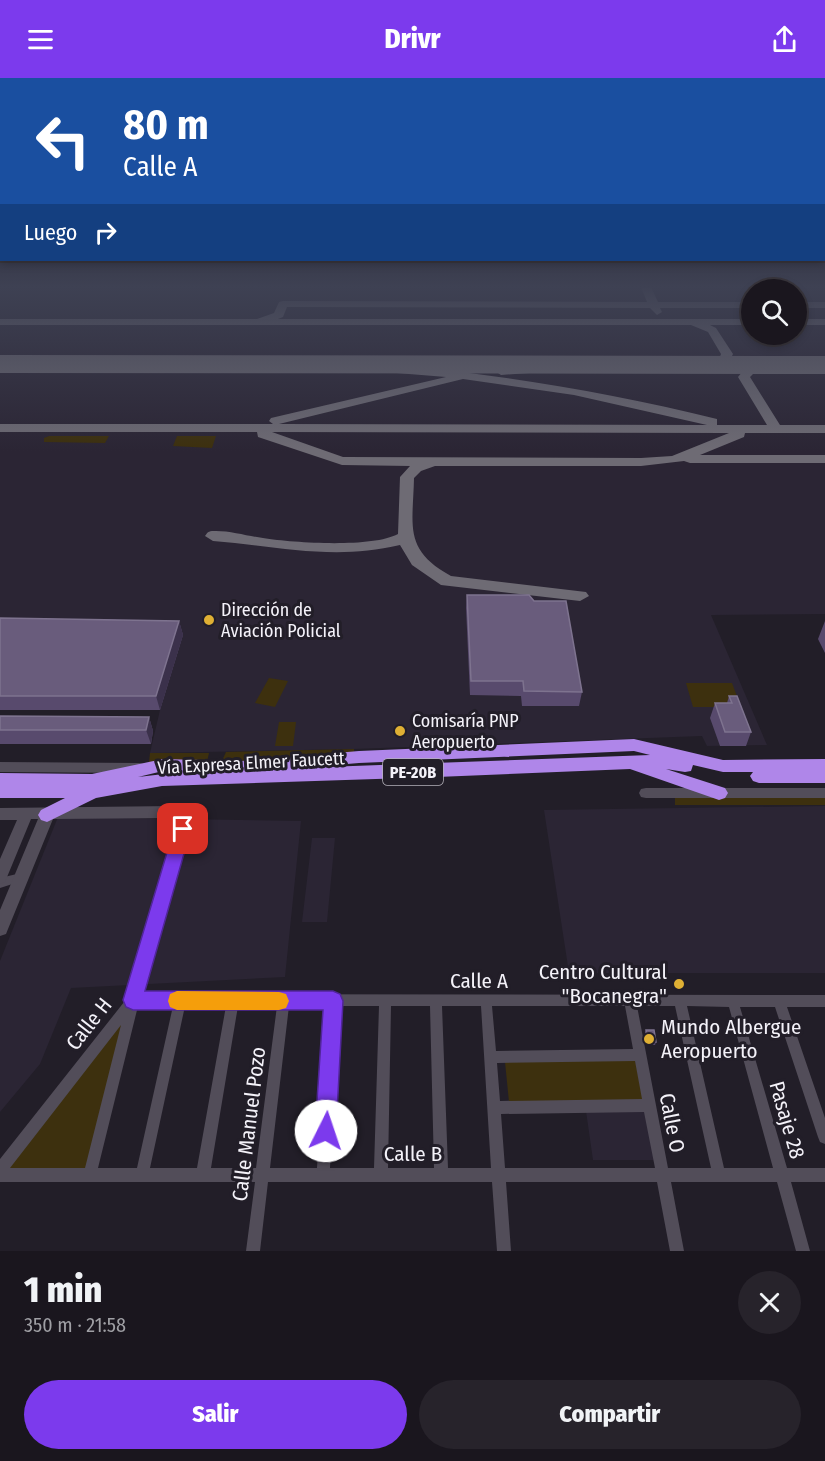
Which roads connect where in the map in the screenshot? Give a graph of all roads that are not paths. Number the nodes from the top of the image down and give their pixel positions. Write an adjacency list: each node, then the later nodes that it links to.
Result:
1 (626, 762): 5 (highway, Vía Expresa Elmer Faucett / PE-20B); 8 (highway, Vía Expresa Elmer Faucett / PE-20B); 9 (highway)
2 (825, 765): 4 (highway, Vía Expresa Elmer Faucett / PE-20B)
3 (0, 767): 4 (main road)
4 (147, 769): 6 (highway, Vía Expresa Elmer Faucett / PE-20B)
5 (825, 776)
6 (0, 780)
7 (0, 791): 8 (highway, Vía Expresa Elmer Faucett / PE-20B)
8 (95, 791): 15 (highway)
9 (719, 793): 10 (main road); 11 (main road)
10 (825, 793)
11 (646, 794)
12 (181, 811): 15 (main road); 20 (street, Calle H)
13 (0, 814): 14 (main road)
14 (23, 821): 15 (main road); 16 (main road)
15 (44, 821): 17 (main road)
16 (0, 877)
17 (21, 878): 18 (street); 19 (main road)
18 (0, 883)
19 (2, 920)
20 (133, 1000): 24 (street, Calle A); 38 (street, Calle H); 41 (street)
21 (385, 1000): 22 (street, Calle A); 27 (street, Calle A); 45 (street)
22 (436, 1000): 23 (street, Calle A); 46 (street)
23 (486, 1000): 31 (street, Calle A); 34 (street)
24 (180, 1001): 25 (street, Calle A); 42 (street)
25 (233, 1001): 26 (street, Calle A); 43 (street)
26 (284, 1001): 27 (street, Calle A); 44 (street, Calle Manuel Pozo)
27 (333, 1001): 39 (street)
28 (732, 1001): 29 (street, Calle A); 32 (street, Calle A); 50 (street, Pasaje 28)
29 (779, 1001): 30 (street, Calle A); 37 (street)
30 (825, 1001)
31 (630, 1002): 32 (street, Calle A); 33 (street, Calle O)
32 (680, 1002): 49 (street)
33 (640, 1055): 34 (street); 35 (street, Calle O)
34 (490, 1057): 36 (street)
35 (649, 1105): 36 (street); 48 (street, Calle O)
36 (494, 1108): 47 (street)
37 (825, 1137)
38 (0, 1170)
39 (323, 1174): 44 (street, Calle B); 45 (street, Calle B)
40 (0, 1175): 41 (street, Calle B)
41 (90, 1175): 42 (street, Calle B)
42 (142, 1175): 43 (street, Calle B)
43 (203, 1175): 44 (street, Calle B)
44 (263, 1175): 52 (street, Calle Manuel Pozo)
45 (381, 1175): 46 (street, Calle B)
46 (441, 1175): 47 (street, Calle B)
47 (498, 1175): 48 (street, Calle B); 53 (street)
48 (662, 1175): 49 (street, Calle B); 54 (street, Calle O)
49 (719, 1175): 50 (street, Calle B)
50 (782, 1175): 51 (street, Calle B); 55 (street, Pasaje 28)
51 (825, 1175)
52 (253, 1251)
53 (504, 1251)
54 (677, 1251)
55 (803, 1251)

